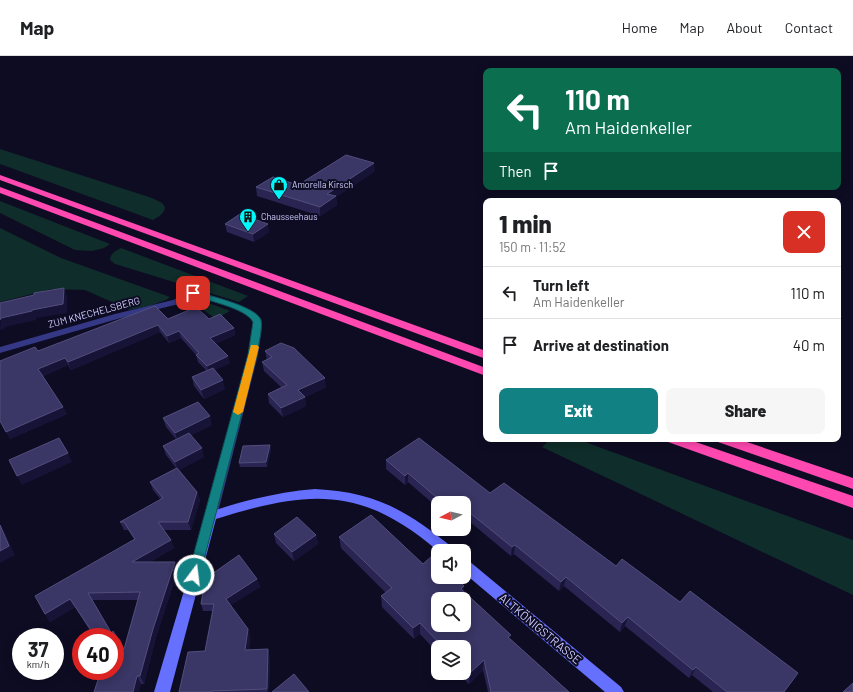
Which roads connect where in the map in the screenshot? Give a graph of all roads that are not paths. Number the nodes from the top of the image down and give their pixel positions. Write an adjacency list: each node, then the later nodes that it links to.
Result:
1 (0, 177): 4 (highway)
2 (0, 190): 5 (highway)
3 (0, 350): 10 (street, ZUM KNECHELSBERG)
4 (483, 354)
5 (483, 371)
6 (682, 442): 9 (highway)
7 (732, 442): 8 (highway)
8 (853, 484)
9 (853, 502)
10 (211, 516): 11 (street); 13 (street)
11 (439, 544)
12 (471, 571): 14 (street, ALTKÖNIGSTRASSE)
13 (162, 692)
14 (616, 692)

